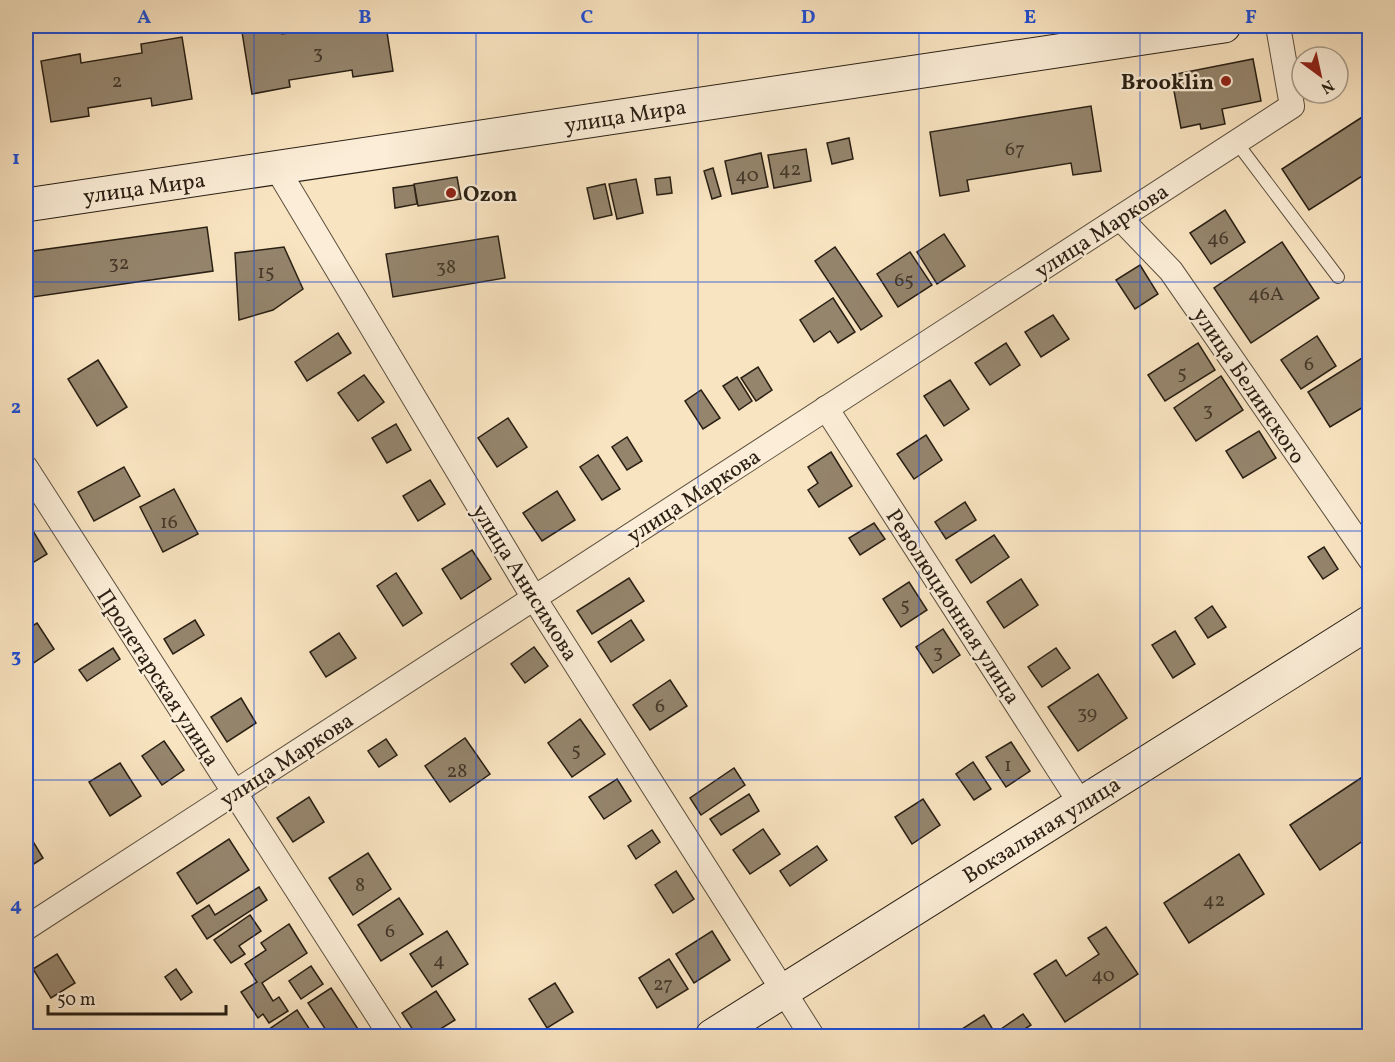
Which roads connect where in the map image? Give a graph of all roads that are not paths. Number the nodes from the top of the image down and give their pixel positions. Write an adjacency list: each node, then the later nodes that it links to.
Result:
1 (1224, 26): 4 (main road, улица Мира)
2 (1278, 26): 3 (street, улица Маркова)
3 (1237, 143): 6 (street, улица Маркова); 7 (lane)
4 (276, 168): 5 (main road, улица Мира); 11 (street, улица Анисимова)
5 (26, 205)
6 (1120, 218): 8 (street, улица Маркова); 10 (street, улица Белинского)
7 (1338, 278)
8 (826, 408): 11 (street, улица Маркова); 14 (street, Революционная улица)
9 (26, 468): 13 (street, Пролетарская улица)
10 (1370, 559)
11 (534, 598): 13 (street, улица Маркова); 16 (street, улица Анисимова)
12 (1369, 625): 14 (main road, Вокзальная улица)
13 (233, 793): 15 (street, улица Маркова); 17 (street, Пролетарская улица)
14 (1081, 804): 16 (main road, Вокзальная улица)
15 (26, 928)
16 (784, 991): 18 (main road, Вокзальная улица); 19 (street, улица Анисимова)
17 (391, 1036)
18 (712, 1036)
19 (812, 1036)

